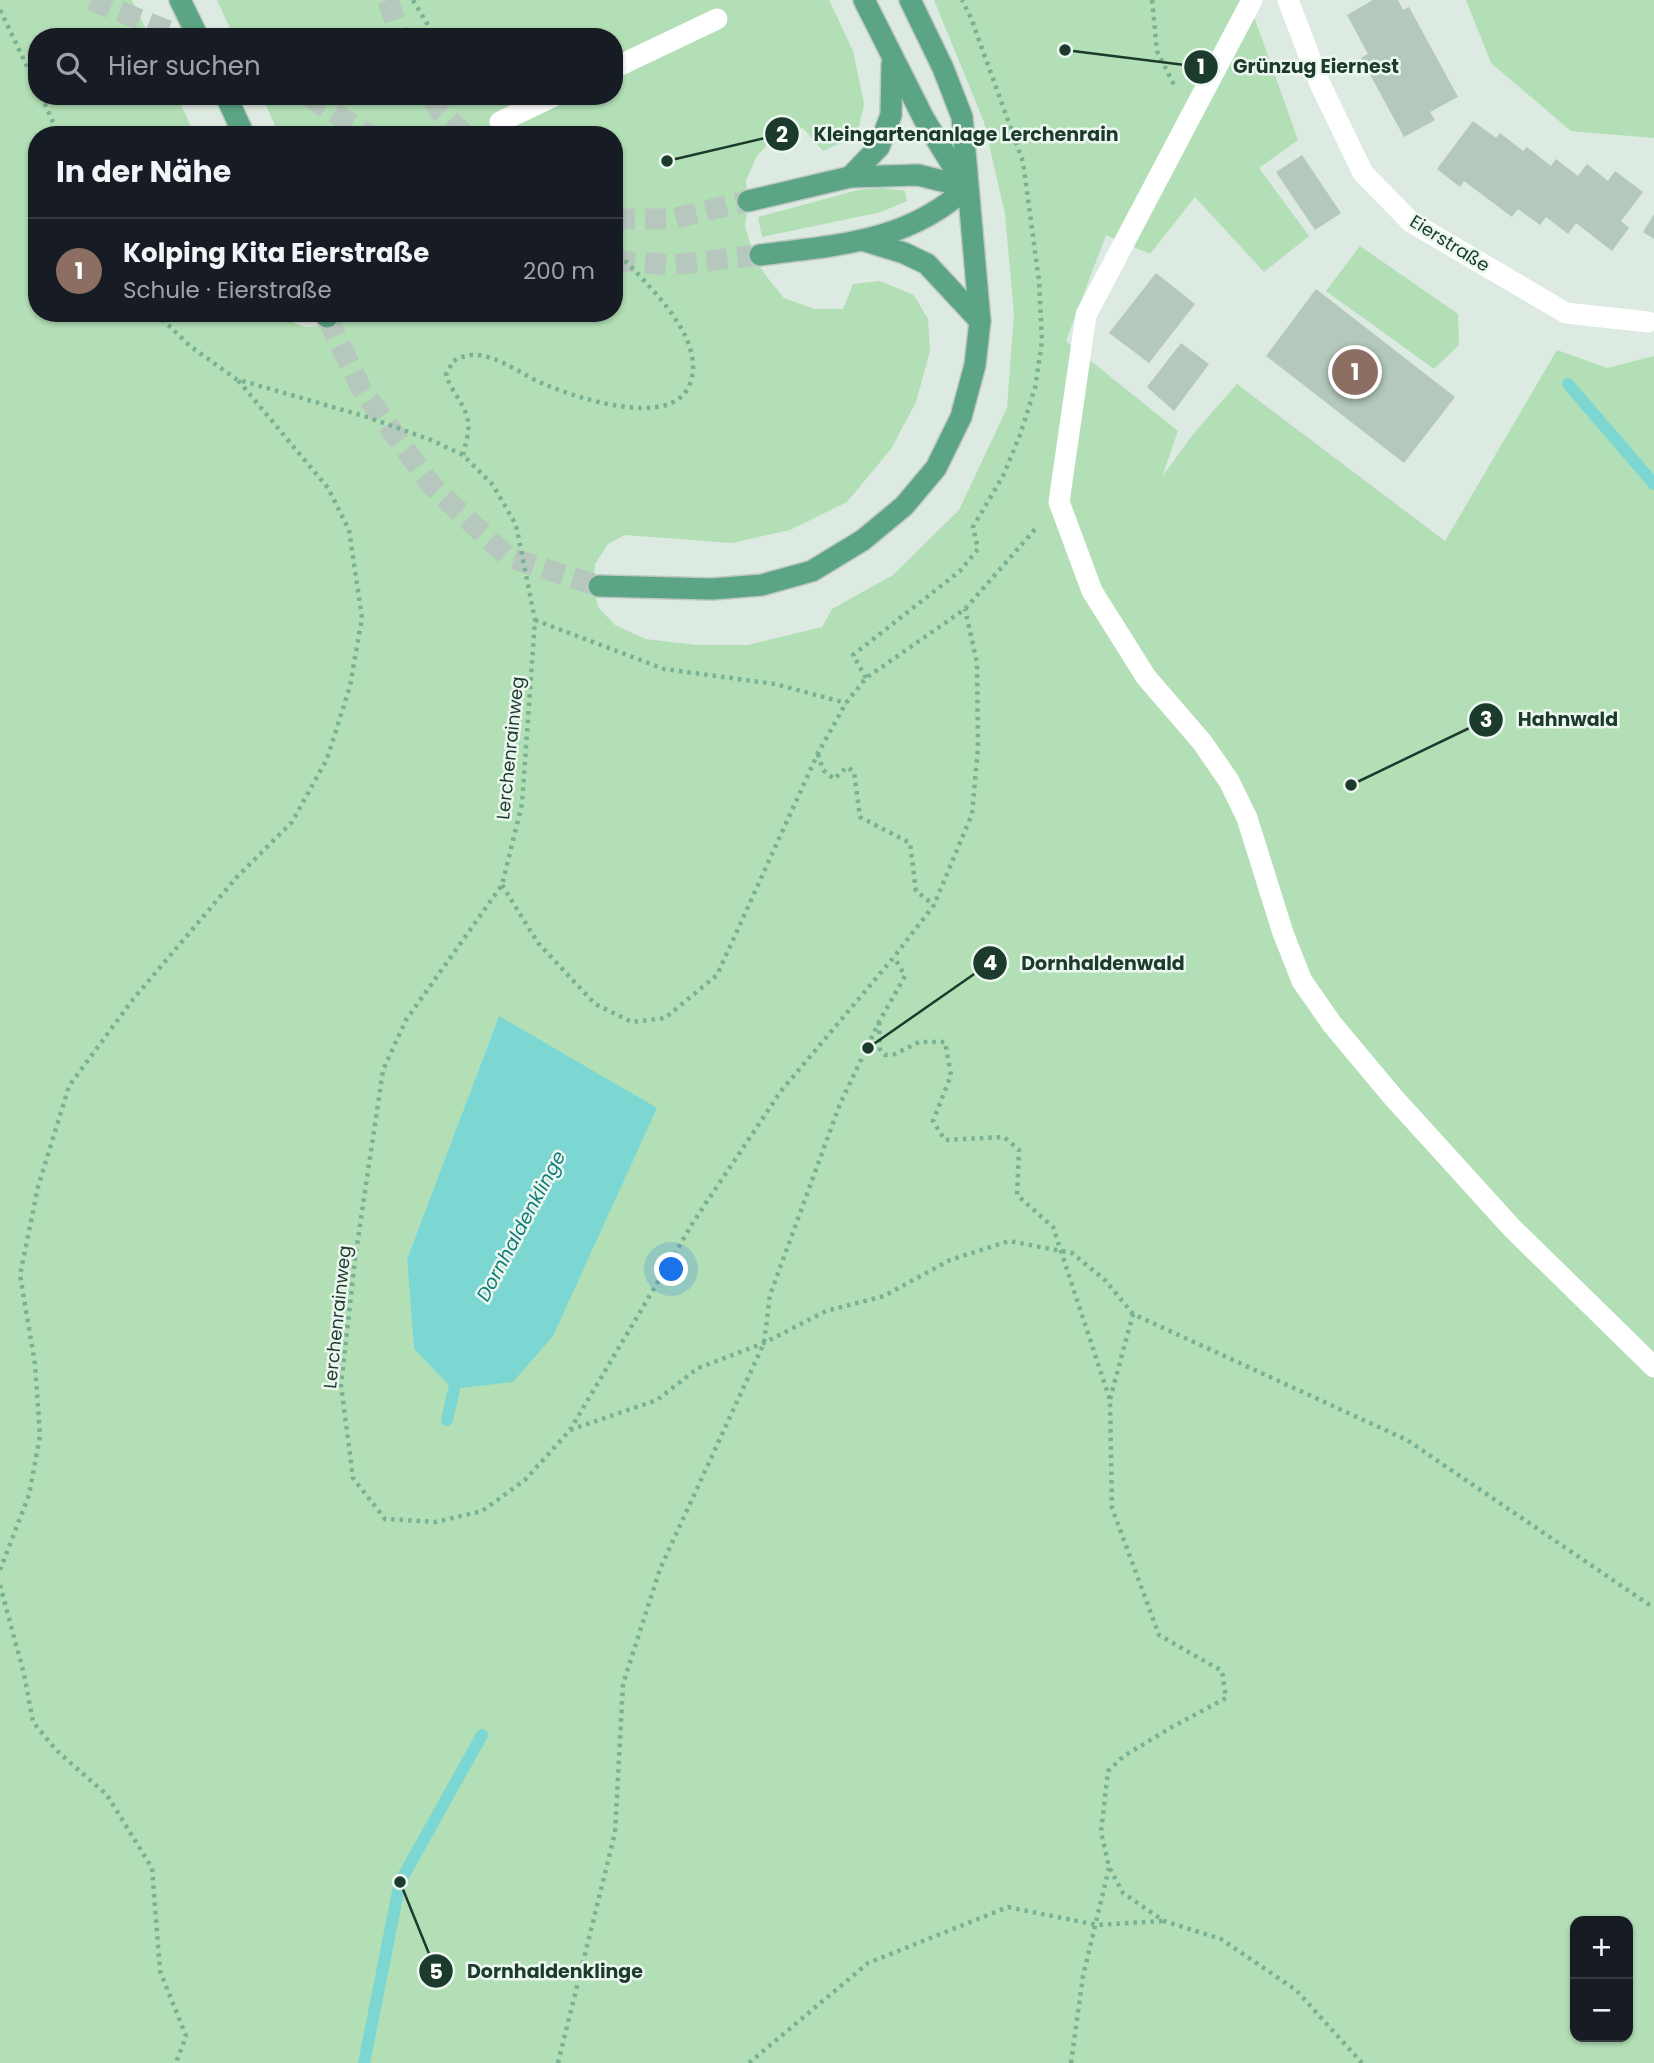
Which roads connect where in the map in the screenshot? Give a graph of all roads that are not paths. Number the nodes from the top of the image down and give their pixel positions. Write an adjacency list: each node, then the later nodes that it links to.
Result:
1 (180, 0): 7 (main road)
2 (864, 0): 8 (main road)
3 (910, 0): 15 (main road)
4 (1252, 0): 22 (street)
5 (1288, 0): 20 (street, Eierstraße)
6 (717, 19): 9 (street)
7 (194, 28)
8 (892, 58): 14 (main road); 15 (main road)
9 (623, 64)
10 (230, 105): 13 (main road)
11 (535, 105): 12 (street)
12 (500, 122)
13 (240, 126)
14 (850, 177): 15 (main road); 16 (main road)
15 (967, 187): 17 (main road); 19 (main road)
16 (748, 201)
17 (865, 241): 18 (main road); 19 (main road)
18 (760, 255)
19 (980, 321): 21 (main road)
20 (1648, 321)
21 (599, 586)
22 (1654, 1367)

